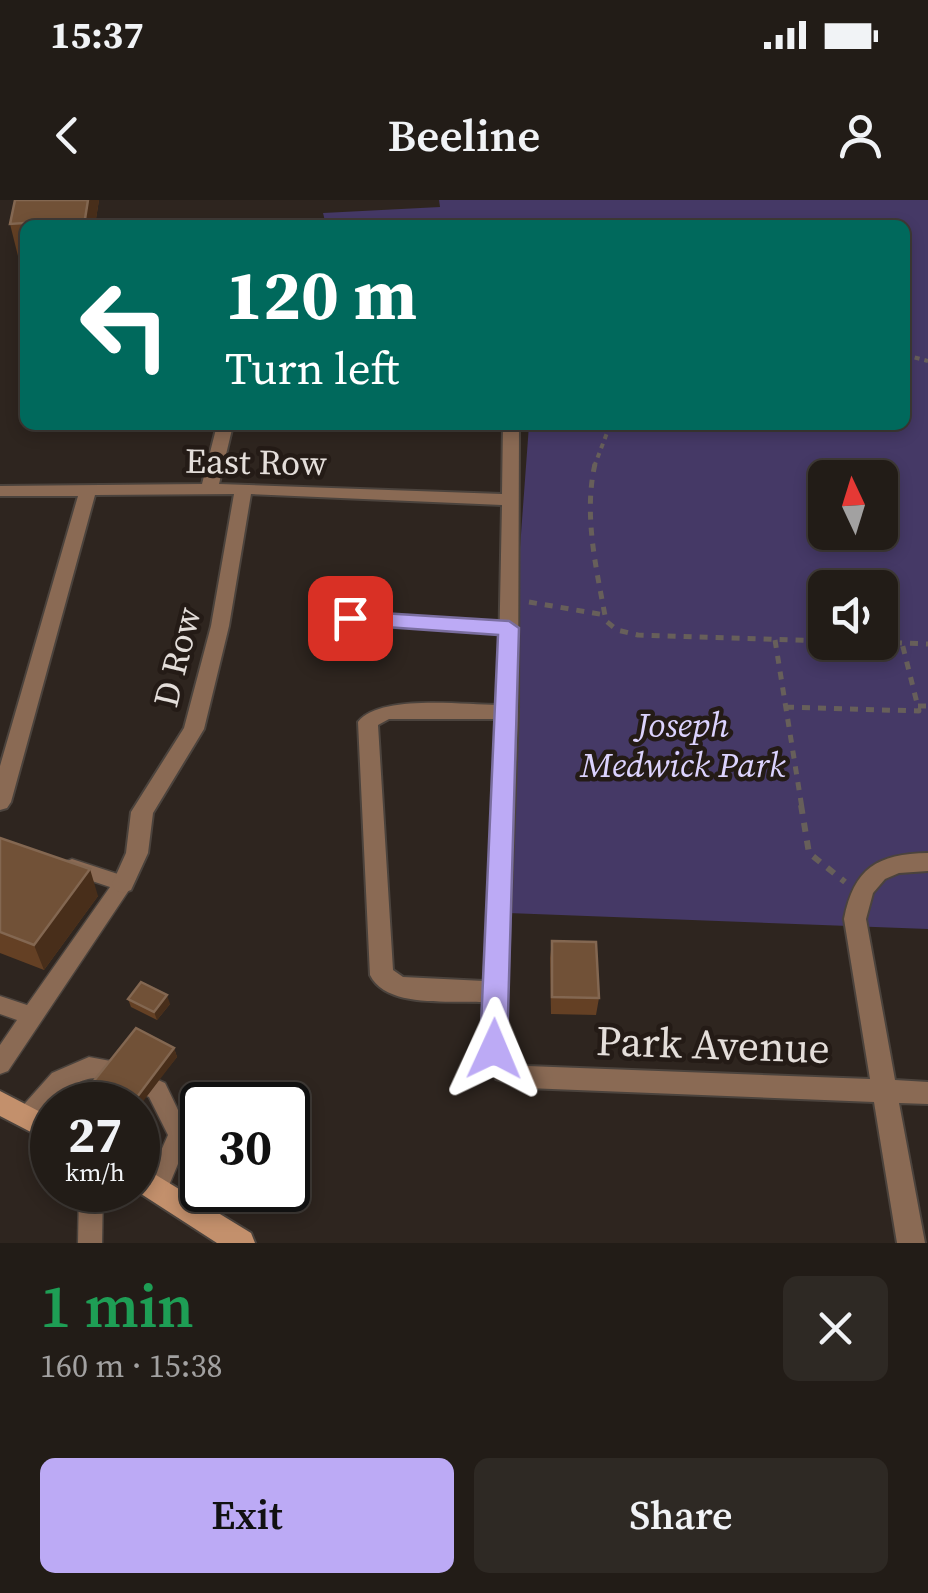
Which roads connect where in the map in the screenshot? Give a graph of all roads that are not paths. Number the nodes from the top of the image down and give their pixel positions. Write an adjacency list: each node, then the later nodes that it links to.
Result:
1 (223, 430): 3 (street)
2 (511, 430): 7 (street)
3 (209, 490): 4 (street, East Row); 6 (street, East Row)
4 (244, 490): 7 (street, East Row); 14 (street, D Row)
5 (0, 491): 6 (street, East Row)
6 (88, 491): 11 (street)
7 (511, 500): 9 (street)
8 (350, 618): 9 (lane)
9 (509, 628): 10 (street)
10 (508, 712): 15 (street); 15 (street)
11 (0, 802)
12 (53, 860): 14 (lane)
13 (928, 862): 21 (street)
14 (123, 884): 17 (lane)
15 (495, 992): 21 (street, Park Avenue)
16 (0, 1005): 17 (lane)
17 (32, 1016): 18 (lane)
18 (0, 1064)
19 (58, 1082): 20 (lane)
20 (138, 1082)
21 (884, 1092): 22 (street, Park Avenue); 33 (street)
22 (928, 1093)
23 (160, 1098): 28 (lane)
24 (0, 1103): 26 (main road)
25 (30, 1113): 26 (lane)
26 (26, 1117): 27 (main road)
27 (30, 1119)
28 (160, 1163)
29 (160, 1190): 32 (main road)
30 (90, 1212): 31 (lane)
31 (90, 1243)
32 (241, 1243)
33 (911, 1243)

